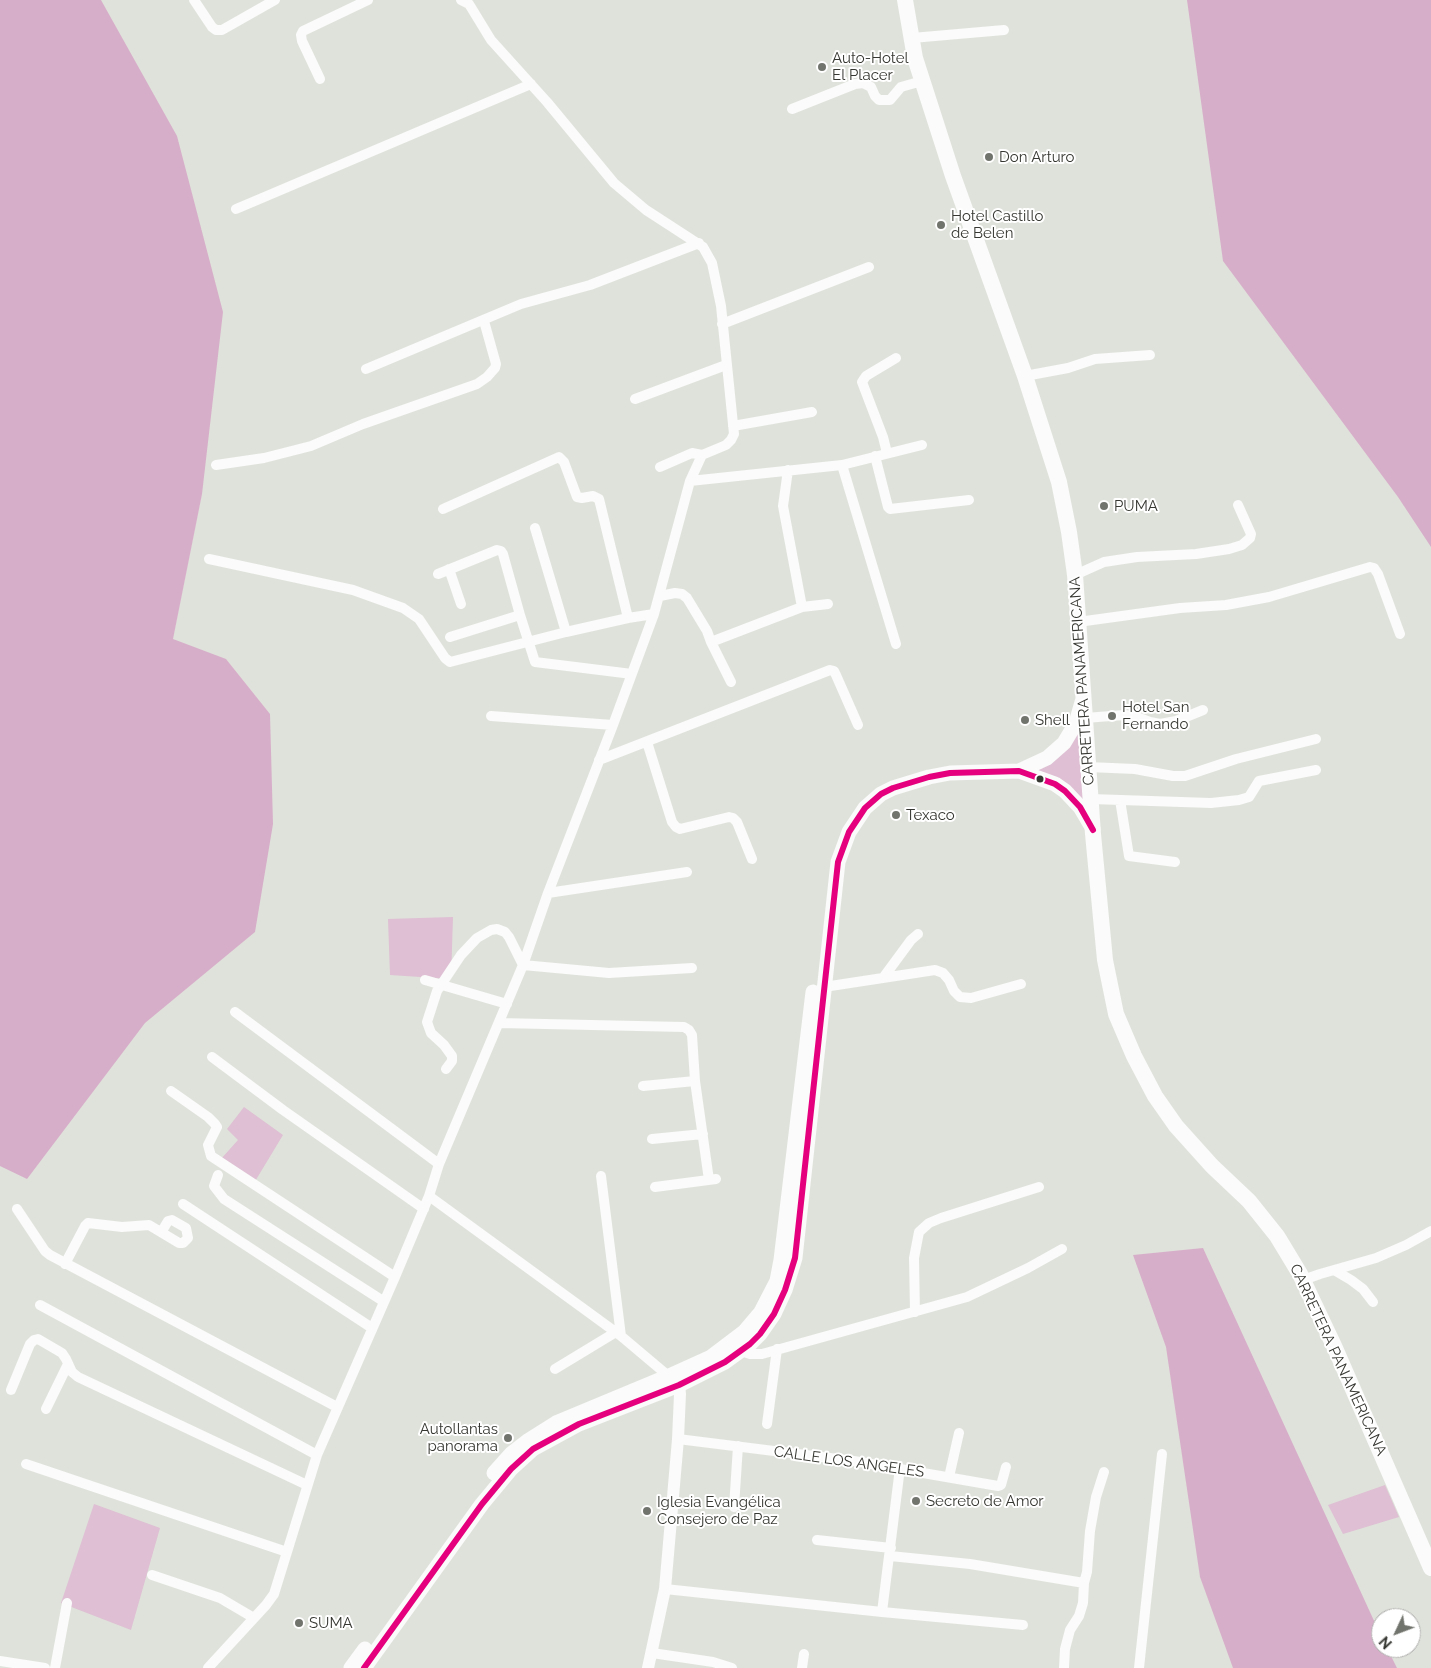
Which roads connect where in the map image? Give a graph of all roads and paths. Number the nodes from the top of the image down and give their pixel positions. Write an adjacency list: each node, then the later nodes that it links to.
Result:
1 (194, 0): 2 (street)
2 (274, 0)
3 (368, 0): 8 (street)
4 (461, 0): 10 (street)
5 (905, 0): 7 (highway, CARRETERA PANAMERICANA)
6 (1004, 30): 7 (street)
7 (912, 38): 9 (highway, CARRETERA PANAMERICANA)
8 (320, 79)
9 (922, 80): 11 (street); 21 (highway, CARRETERA PANAMERICANA)
10 (531, 84): 12 (street); 13 (street)
11 (792, 109)
12 (236, 209)
13 (699, 243): 15 (street); 16 (street)
14 (869, 267): 16 (street)
15 (484, 320): 20 (street); 29 (street)
16 (722, 324): 19 (street)
17 (1150, 355): 21 (street)
18 (896, 358): 26 (street)
19 (726, 365): 22 (street); 24 (street)
20 (366, 369)
21 (1025, 376): 41 (highway, CARRETERA PANAMERICANA)
22 (635, 399)
23 (812, 412): 24 (street)
24 (733, 426): 27 (street)
25 (922, 445): 26 (street)
26 (887, 453): 28 (street)
27 (702, 455): 31 (street); 33 (street)
28 (875, 456): 30 (street); 34 (street)
29 (216, 464)
30 (842, 465): 32 (street); 55 (street)
31 (660, 467)
32 (788, 470): 33 (street); 45 (street)
33 (690, 481): 42 (street)
34 (969, 500)
35 (1238, 506): 41 (street)
36 (443, 509): 48 (street)
37 (535, 528): 50 (street)
38 (209, 560): 53 (street)
39 (450, 569): 40 (street); 43 (street); 47 (street)
40 (438, 574)
41 (1075, 574): 49 (highway, CARRETERA PANAMERICANA)
42 (660, 596): 46 (street); 54 (street)
43 (461, 604)
44 (828, 604): 45 (street)
45 (802, 607): 54 (street)
46 (654, 614): 48 (street); 56 (street)
47 (520, 615): 52 (street); 53 (street)
48 (628, 618): 50 (street)
49 (1078, 622): 51 (street); 58 (highway, CARRETERA PANAMERICANA)
50 (566, 632): 53 (street)
51 (1400, 634)
52 (450, 636)
53 (529, 641): 56 (street)
54 (711, 642): 57 (street)
55 (896, 644)
56 (632, 674): 62 (street)
57 (731, 682)
58 (1083, 698): 61 (highway, CARRETERA PANAMERICANA); 69 (main road)
59 (1203, 710): 61 (street)
60 (490, 716): 62 (street)
61 (1085, 718): 67 (highway, CARRETERA PANAMERICANA)
62 (613, 725): 66 (street)
63 (858, 726): 65 (street)
64 (1316, 739): 67 (street)
65 (647, 742): 66 (street); 74 (street)
66 (600, 760): 77 (street)
67 (1088, 767): 71 (highway, CARRETERA PANAMERICANA)
68 (1316, 770): 72 (street)
69 (1019, 771): 70 (main road); 73 (main road)
70 (950, 773): 85 (main road); 122 (main road)
71 (1091, 799): 72 (street); 73 (highway, CARRETERA PANAMERICANA)
72 (1120, 800): 75 (street)
73 (1093, 830): 111 (highway, CARRETERA PANAMERICANA)
74 (752, 859)
75 (1175, 862)
76 (687, 872): 77 (street)
77 (548, 893): 79 (street)
78 (918, 934): 81 (street)
79 (523, 965): 80 (street); 84 (street); 86 (street)
80 (692, 968)
81 (883, 978): 83 (street); 85 (street)
82 (425, 980): 84 (street)
83 (1021, 984)
84 (441, 985): 86 (street); 90 (street)
85 (824, 986): 119 (main road)
86 (507, 1004): 88 (street)
87 (235, 1012): 96 (street)
88 (499, 1022): 91 (street); 96 (street)
89 (212, 1057): 104 (street)
90 (446, 1069)
91 (695, 1081): 92 (street); 94 (street)
92 (643, 1086)
93 (171, 1091): 110 (street)
94 (703, 1134): 95 (street); 100 (street)
95 (652, 1139)
96 (439, 1164): 101 (street)
97 (218, 1175): 112 (street)
98 (601, 1176): 117 (street)
99 (1039, 1186): 115 (street)
100 (656, 1187)
101 (429, 1196): 104 (street); 117 (street)
102 (183, 1204): 116 (street)
103 (17, 1209): 108 (street)
104 (424, 1209): 110 (street)
105 (162, 1231): 108 (street)
106 (1431, 1231): 109 (street)
107 (1062, 1249): 115 (street)
108 (65, 1264): 124 (street)
109 (1334, 1270): 111 (street); 113 (street)
110 (395, 1277): 112 (street)
111 (1303, 1280): 142 (highway, CARRETERA PANAMERICANA)
112 (383, 1301): 116 (street)
113 (1373, 1302)
114 (40, 1304): 131 (street)
115 (915, 1312): 118 (street)
116 (372, 1328): 124 (street)
117 (618, 1334): 121 (street); 122 (street)
118 (777, 1349): 119 (street); 126 (street)
119 (741, 1351): 122 (main road)
120 (68, 1364): 123 (street); 125 (street); 137 (street)
121 (555, 1369)
122 (674, 1381): 128 (street); 157 (main road); 158 (main road)
123 (11, 1390)
124 (337, 1407): 131 (street)
125 (46, 1409)
126 (767, 1424)
127 (959, 1433): 136 (street)
128 (678, 1439): 129 (street, CALLE LOS ANGELES); 145 (street)
129 (738, 1446): 133 (street, CALLE LOS ANGELES); 138 (street)
130 (1162, 1454): 163 (street)
131 (317, 1455): 137 (street)
132 (26, 1464): 140 (street)
133 (900, 1468): 136 (street, CALLE LOS ANGELES); 141 (street)
134 (1006, 1468): 136 (street, CALLE LOS ANGELES)
135 (1104, 1472): 144 (street)
136 (949, 1477)
137 (307, 1485): 140 (street)
138 (734, 1507)
139 (817, 1540): 141 (street)
140 (287, 1552): 148 (street)
141 (891, 1552): 144 (street); 147 (street)
142 (1431, 1568)
143 (152, 1575): 148 (street)
144 (1084, 1583): 162 (street)
145 (666, 1589): 147 (street); 150 (street)
146 (67, 1603): 155 (street)
147 (882, 1612): 149 (street)
148 (254, 1618): 156 (street)
149 (1022, 1625)
150 (652, 1653): 159 (street); 160 (street)
151 (804, 1654): 161 (street)
152 (0, 1661): 153 (street)
153 (31, 1667): 154 (street)
154 (45, 1668)
155 (55, 1668)
156 (208, 1668)
157 (351, 1668)
158 (364, 1668)
159 (648, 1668)
160 (732, 1668)
161 (802, 1668)
162 (1064, 1668)
163 (1139, 1668)

